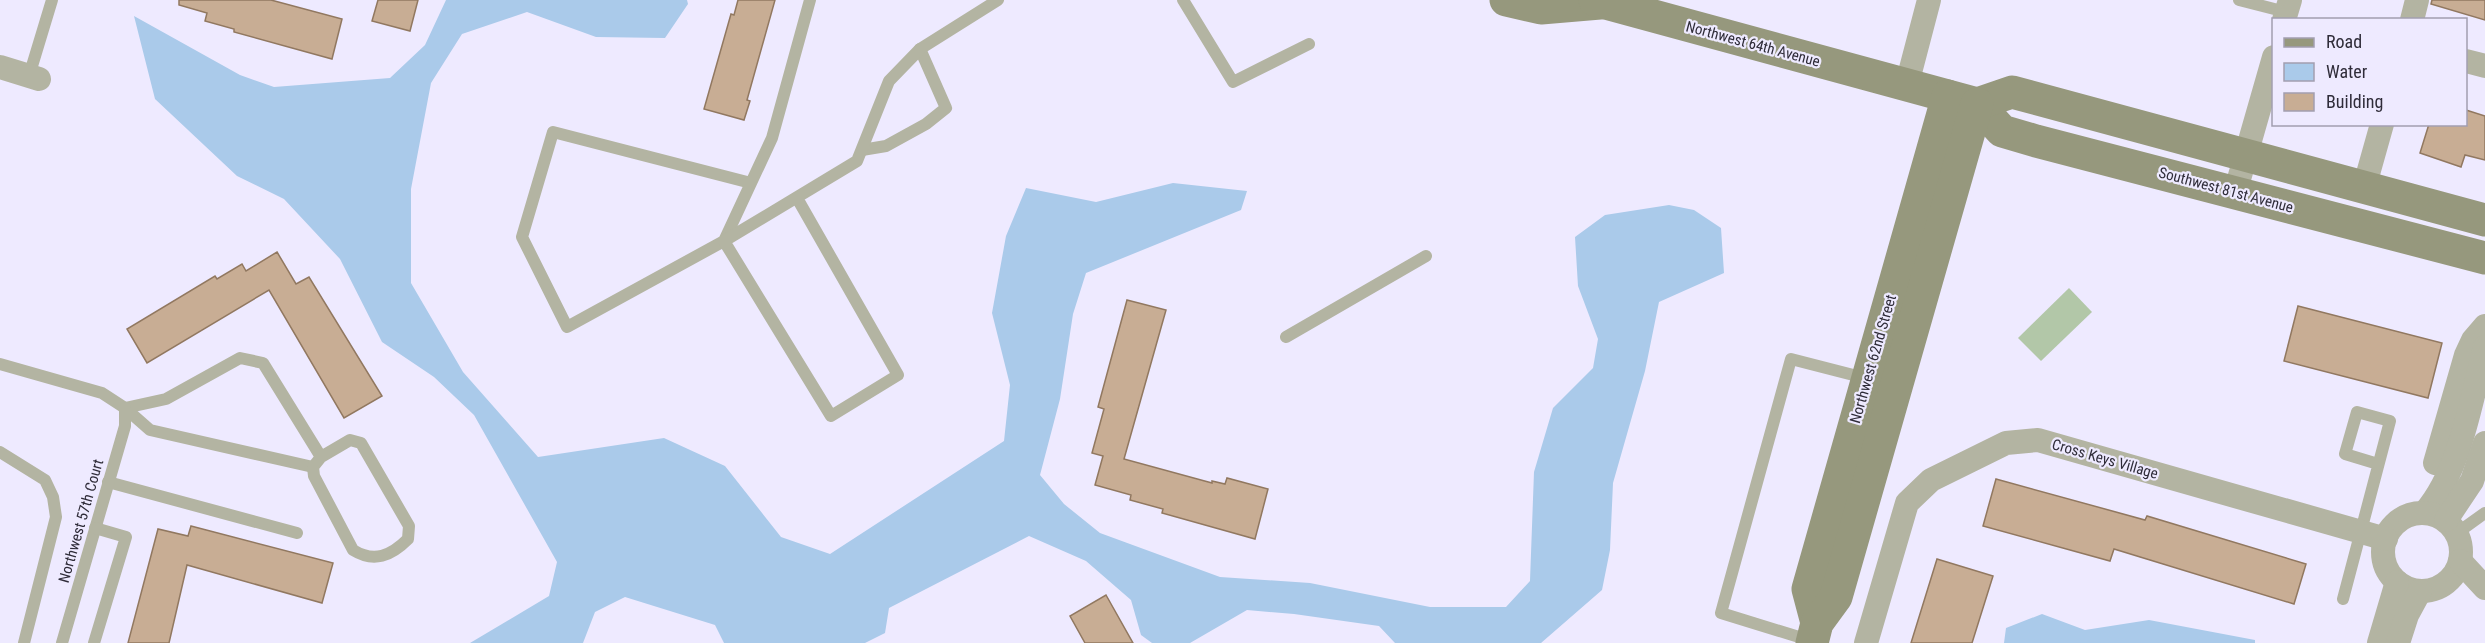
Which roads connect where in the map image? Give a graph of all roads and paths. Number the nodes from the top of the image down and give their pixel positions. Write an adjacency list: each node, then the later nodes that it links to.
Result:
1 (52, 0): 18 (lane)
2 (810, 0): 24 (lane)
3 (998, 0): 13 (lane)
4 (1183, 0): 12 (lane)
5 (1506, 0): 9 (street, Northwest 64th Avenue)
6 (1929, 0): 19 (street)
7 (2243, 0): 10 (lane)
8 (2417, 0): 11 (street)
9 (1597, 2): 19 (street, Northwest 64th Avenue)
10 (2287, 11)
11 (2412, 18)
12 (1309, 44)
13 (920, 49): 22 (lane); 22 (lane)
14 (2467, 61): 16 (street)
15 (2272, 64): 23 (street)
16 (2485, 66)
17 (0, 68): 18 (street)
18 (34, 78)
19 (1907, 84): 20 (street)
20 (1963, 100): 23 (street); 26 (street, Southwest 81st Avenue); 32 (street, Northwest 62nd Street); 36 (street, Northwest 62nd Street)
21 (2381, 126): 25 (street)
22 (862, 150): 27 (lane)
23 (2245, 157): 25 (street); 26 (street)
24 (751, 183): 29 (lane); 29 (lane)
25 (2364, 188): 28 (street)
26 (2235, 193): 31 (street, Southwest 81st Avenue)
27 (797, 198): 29 (lane); 29 (lane)
28 (2485, 220)
29 (724, 241)
30 (1426, 256): 34 (lane)
31 (2485, 258)
32 (1883, 323): 36 (street); 38 (street, Northwest 62nd Street)
33 (2485, 326): 46 (street)
34 (1286, 337)
35 (2485, 347): 40 (street)
36 (1905, 358): 58 (street, Northwest 62nd Street)
37 (0, 364): 39 (lane)
38 (1866, 379): 58 (street, Northwest 62nd Street); 58 (lane)
39 (125, 408): 43 (lane); 43 (lane); 45 (lane, Northwest 57th Court)
40 (2475, 420): 46 (street)
41 (2485, 443): 48 (street)
42 (0, 452): 59 (lane)
43 (317, 462): 43 (lane)
44 (2378, 464): 44 (lane); 50 (lane)
45 (108, 482): 49 (lane, Northwest 57th Court); 51 (lane)
46 (2442, 488): 48 (street)
47 (2485, 513): 48 (lane)
48 (2443, 521): 52 (street); 53 (street)
49 (95, 528): 60 (lane, Northwest 57th Court); 61 (lane)
50 (2360, 532): 52 (street, Cross Keys Village); 57 (lane); 62 (street, Cross Keys Village)
51 (297, 533)
52 (2386, 539): 54 (street)
53 (2460, 561): 55 (street); 56 (street)
54 (2397, 582): 56 (street); 63 (street)
55 (2485, 588)
56 (2420, 591): 64 (street)
57 (2343, 599)
58 (1814, 636)
59 (24, 643)
60 (62, 643)
61 (94, 643)
62 (1866, 643)
63 (2379, 643)
64 (2398, 643)

